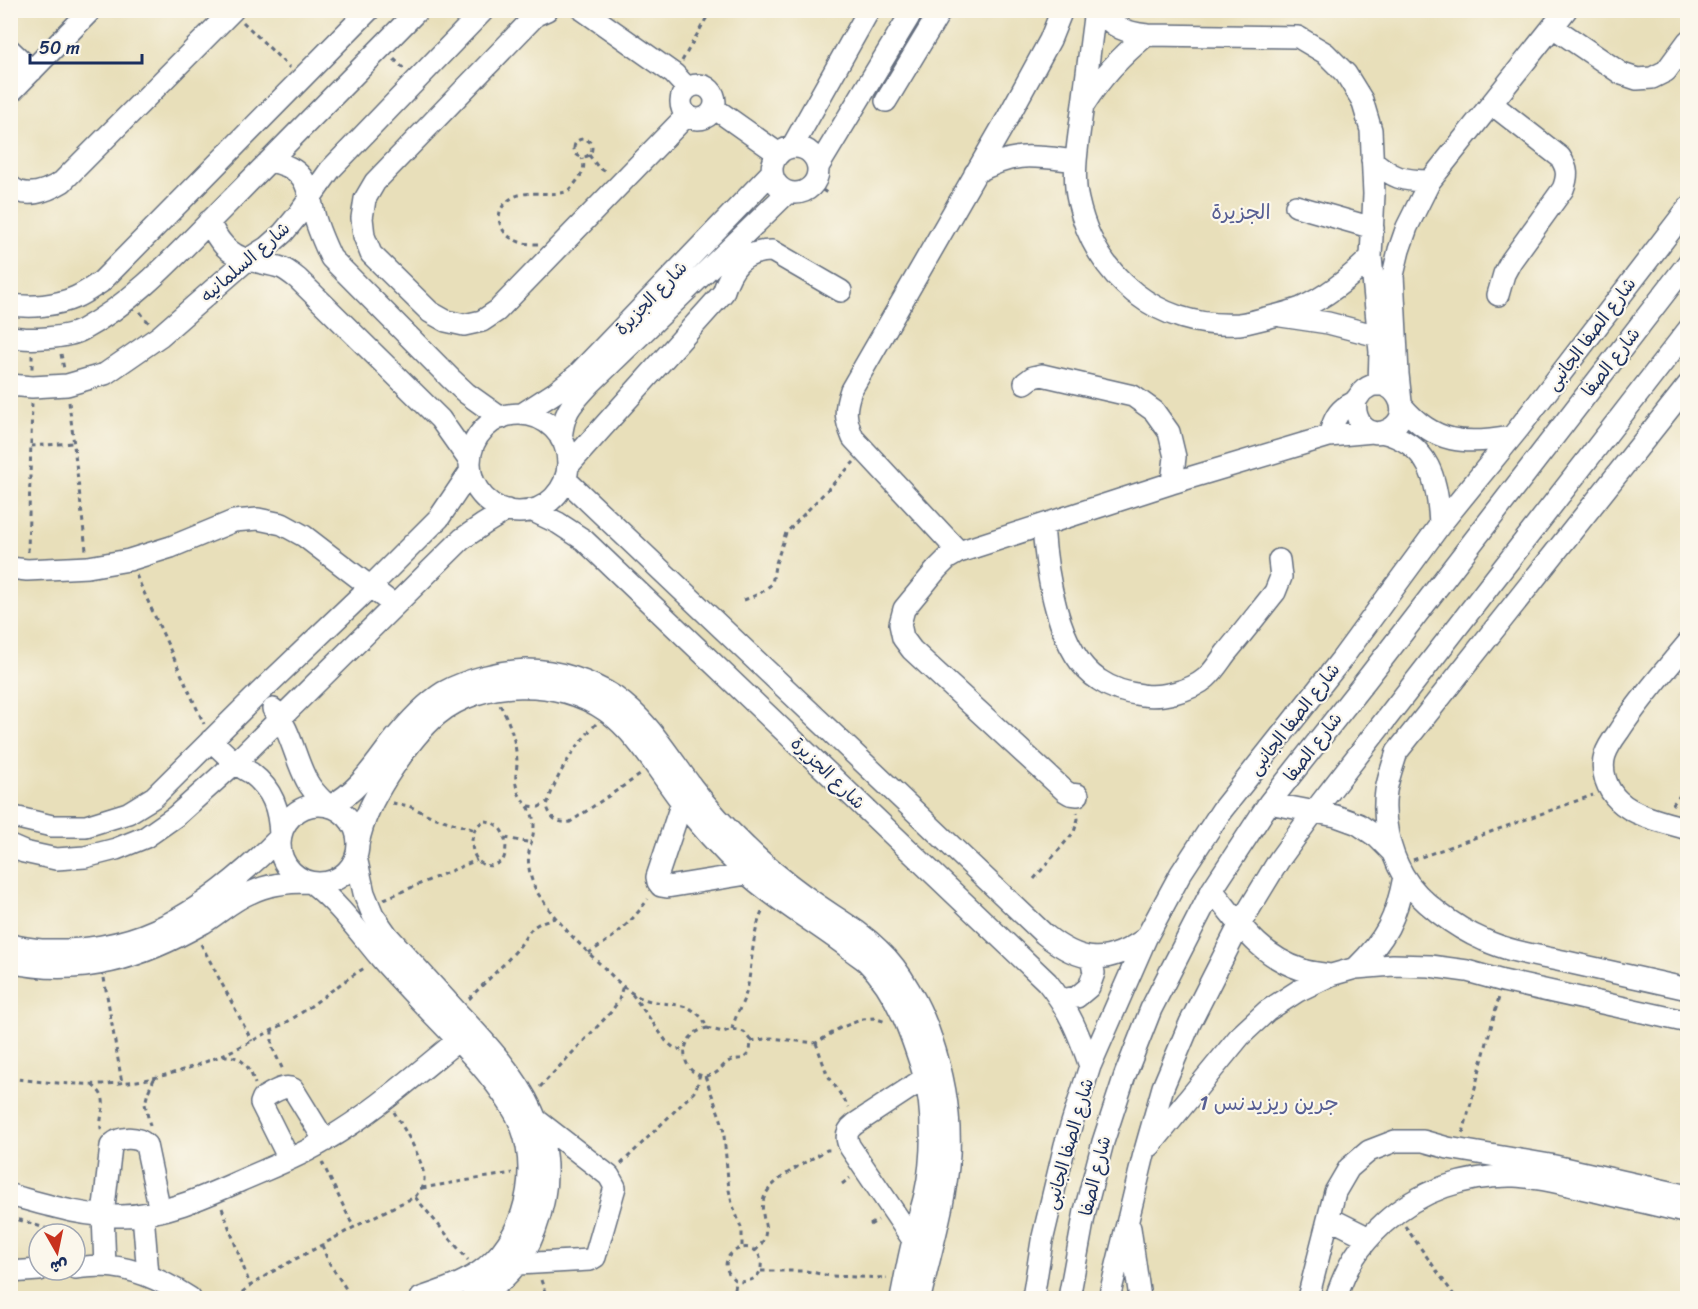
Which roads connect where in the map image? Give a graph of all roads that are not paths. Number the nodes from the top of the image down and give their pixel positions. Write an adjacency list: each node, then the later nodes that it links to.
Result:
1 (91, 10): 19 (street)
2 (369, 10): 48 (street)
3 (418, 10): 31 (street)
4 (484, 10): 38 (street, شارع السلمانيه)
5 (547, 10): 26 (street)
6 (583, 10): 20 (street)
7 (869, 10): 29 (street, شارع الجزيرة)
8 (913, 10): 35 (street)
9 (941, 10): 22 (street)
10 (1062, 10): 27 (street)
11 (1095, 10): 24 (street)
12 (1100, 10): 16 (street)
13 (1566, 10): 15 (street)
14 (232, 11): 36 (street)
15 (1553, 27): 17 (street); 23 (street)
16 (1147, 36): 24 (street); 30 (street)
17 (1688, 41)
18 (10, 50): 19 (street)
19 (32, 71): 21 (street)
20 (680, 81): 25 (street); 26 (street)
21 (10, 93)
22 (886, 101)
23 (1492, 104): 34 (street); 47 (street)
24 (1083, 107): 32 (street)
25 (714, 108): 26 (street); 29 (street)
26 (687, 115)
27 (1007, 119): 28 (street); 33 (street)
28 (1031, 156): 32 (street); 33 (street)
29 (781, 158): 35 (street); 37 (street); 59 (street, شارع الجزيرة)
30 (1372, 160): 34 (street); 42 (street)
31 (269, 161): 38 (street); 41 (street)
32 (1076, 161): 49 (street)
33 (975, 173): 75 (street)
34 (1430, 181): 58 (street)
35 (820, 182): 37 (street)
36 (10, 186)
37 (788, 192): 65 (street, شارع الجزيرة)
38 (311, 196): 44 (street, شارع السلمانيه); 60 (street)
39 (1296, 206): 42 (street)
40 (1688, 208): 62 (street, شارع الصفا الجانبى)
41 (209, 221): 44 (street); 52 (street)
42 (1373, 228): 43 (street)
43 (1371, 257): 49 (street); 51 (street)
44 (247, 260): 54 (street, شارع السلمانيه); 68 (street)
45 (1688, 263): 66 (street, شارع الصفا)
46 (841, 291): 69 (street)
47 (1498, 295)
48 (10, 304)
49 (1278, 315): 51 (street)
50 (1688, 330): 87 (street)
51 (1378, 336): 55 (street)
52 (21, 337)
53 (1025, 383): 70 (street)
54 (10, 385)
55 (1379, 385): 57 (street); 58 (street)
56 (1688, 385): 89 (street)
57 (1356, 400): 61 (street); 64 (street)
58 (1401, 404): 61 (street); 63 (street)
59 (522, 414): 60 (street); 65 (street)
60 (501, 417): 68 (street)
61 (1377, 432): 64 (street); 67 (street)
62 (1515, 432): 63 (street); 66 (street); 74 (street, شارع الصفا الجانبى)
63 (1435, 434): 67 (street)
64 (1329, 436): 70 (street)
65 (561, 439): 69 (street)
66 (1545, 447): 82 (street, شارع الصفا)
67 (1419, 452): 74 (street)
68 (470, 466): 71 (street); 78 (street)
69 (566, 473): 72 (street); 84 (street, شارع الجزيرة)
70 (1172, 483): 73 (street)
71 (507, 510): 72 (street); 79 (street)
72 (531, 510): 86 (street, شارع الجزيرة)
73 (1043, 525): 75 (street); 76 (street)
74 (1440, 525): 81 (street, شارع الصفا الجانبى)
75 (959, 552): 91 (street)
76 (1279, 560)
77 (19, 569): 78 (street)
78 (371, 586): 79 (street); 83 (street)
79 (394, 605): 85 (street)
80 (1688, 643): 97 (street)
81 (1341, 660): 82 (street); 107 (street, شارع الصفا الجانبى)
82 (1367, 679): 93 (street, شارع الصفا)
83 (259, 693): 85 (street); 88 (street)
84 (810, 712): 86 (street); 109 (street, شارع الجزيرة)
85 (280, 717): 90 (street); 94 (street)
86 (789, 735): 114 (street, شارع الجزيرة)
87 (1373, 735): 89 (street); 95 (street)
88 (211, 741): 90 (street); 96 (street)
89 (1397, 752): 101 (street)
90 (235, 763): 98 (street); 99 (street)
91 (1074, 794)
92 (682, 802): 100 (street); 102 (street); 102 (street)
93 (1269, 803): 95 (street); 104 (street, شارع الصفا)
94 (329, 806): 98 (street); 100 (street); 106 (street)
95 (1313, 813): 101 (street); 105 (street)
96 (10, 815)
97 (1688, 829)
98 (280, 836): 103 (street); 108 (street)
99 (10, 846)
100 (357, 850): 103 (street); 120 (street)
101 (1399, 865): 111 (street); 113 (street)
102 (747, 873): 106 (street)
103 (310, 882): 110 (street); 117 (street)
104 (1212, 890): 105 (street); 148 (street, شارع الصفا)
105 (1240, 924): 112 (street); 123 (street)
106 (839, 929): 115 (street)
107 (1146, 938): 109 (street, شارع الجزيرة); 118 (street, شارع الصفا الجانبى)
108 (10, 945)
109 (1091, 958): 114 (street)
110 (10, 962)
111 (1356, 968): 112 (street); 116 (street)
112 (1331, 975): 123 (street)
113 (1688, 989)
114 (1062, 1000): 118 (street, شارع الجزيرة)
115 (904, 1007): 119 (street); 146 (street)
116 (1688, 1022)
117 (457, 1041): 121 (street); 125 (street)
118 (1090, 1066): 147 (street, شارع الصفا الجانبى)
119 (925, 1078): 135 (street); 135 (street)
120 (538, 1121): 125 (street); 136 (street)
121 (320, 1144): 124 (street); 124 (street)
122 (1453, 1149): 126 (street); 128 (street); 133 (street)
123 (1144, 1154): 132 (street)
124 (289, 1159): 129 (street)
125 (537, 1169): 136 (street); 144 (street)
126 (1452, 1184): 130 (street); 134 (street)
127 (10, 1195): 131 (street)
128 (1688, 1196)
129 (151, 1213): 131 (street); 131 (street); 141 (street)
130 (1688, 1213)
131 (103, 1215): 137 (street)
132 (1128, 1217): 149 (street); 150 (street)
133 (1329, 1218): 134 (street); 151 (street)
134 (1369, 1238): 152 (street)
135 (913, 1240): 142 (street)
136 (518, 1264): 145 (street)
137 (105, 1266): 138 (street); 141 (street)
138 (87, 1267)
139 (27, 1271): 140 (street)
140 (10, 1272)
141 (148, 1275): 143 (street)
142 (903, 1289)
143 (190, 1299)
144 (421, 1299)
145 (473, 1299)
146 (920, 1299)
147 (1032, 1299)
148 (1069, 1299)
149 (1109, 1299)
150 (1140, 1299)
151 (1308, 1299)
152 (1336, 1299)

